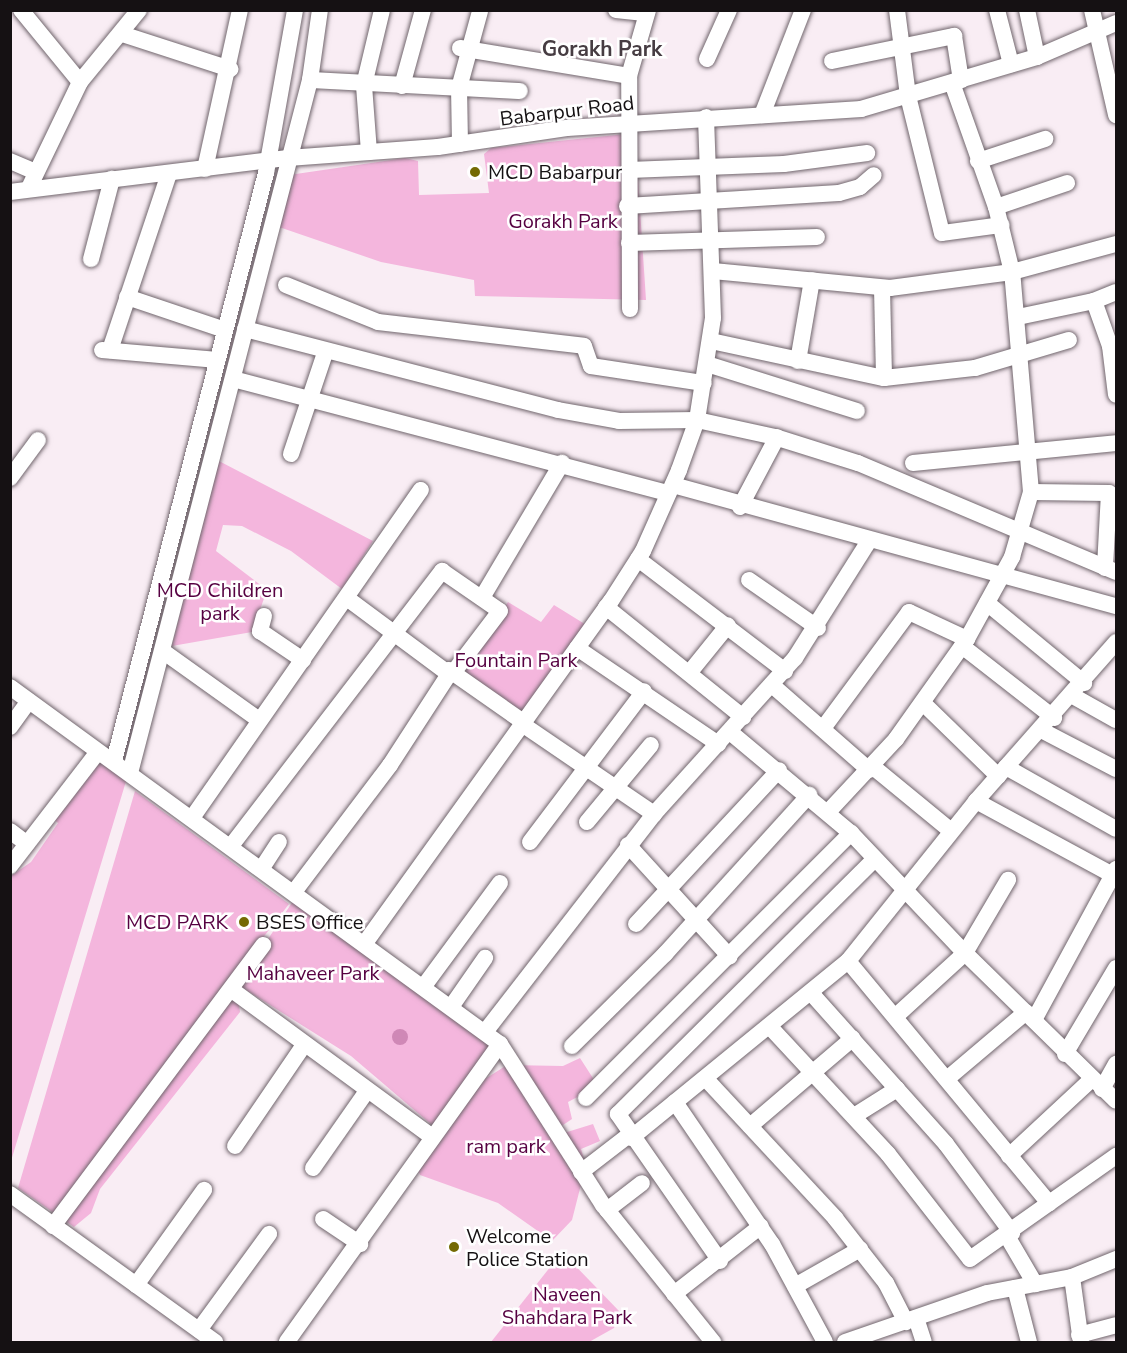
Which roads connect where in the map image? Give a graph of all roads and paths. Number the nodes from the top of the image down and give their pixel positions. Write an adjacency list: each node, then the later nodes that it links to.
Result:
1 (21, 10): 30 (street)
2 (139, 10): 19 (street)
3 (240, 10): 26 (street)
4 (295, 10): 46 (street)
5 (320, 10): 28 (street)
6 (382, 10): 31 (street)
7 (423, 10): 32 (street)
8 (616, 10): 16 (street)
9 (729, 10): 23 (street)
10 (803, 10): 36 (street)
11 (897, 10): 20 (street)
12 (996, 10): 25 (street)
13 (1027, 10): 22 (street)
14 (1092, 10): 18 (street)
15 (480, 12): 21 (street)
16 (648, 12): 27 (street)
17 (1116, 23): 18 (street, Babarpur Road)
18 (1094, 33): 22 (street, Babarpur Road); 37 (street)
19 (122, 34): 26 (street); 30 (street)
20 (899, 48): 24 (street); 29 (street); 35 (street)
21 (465, 49): 27 (street); 33 (street)
22 (1037, 57): 25 (street, Babarpur Road)
23 (707, 60)
24 (832, 61)
25 (1011, 64): 29 (street, Babarpur Road)
26 (230, 69): 49 (street)
27 (629, 76): 39 (street)
28 (310, 80): 31 (street); 44 (street)
29 (957, 81): 35 (street, Babarpur Road); 47 (street)
30 (80, 82): 51 (street)
31 (364, 85): 32 (street); 42 (street)
32 (402, 86): 33 (street)
33 (459, 88): 34 (street); 41 (street)
34 (520, 91)
35 (908, 96): 36 (street, Babarpur Road); 61 (street)
36 (762, 115): 38 (street, Babarpur Road)
37 (1116, 115)
38 (706, 117): 39 (street, Babarpur Road); 48 (street)
39 (628, 124): 41 (street, Babarpur Road); 50 (street)
40 (1045, 139): 47 (street)
41 (460, 144): 42 (street, Babarpur Road)
42 (369, 152): 44 (street, Babarpur Road)
43 (867, 153): 48 (street)
44 (288, 158): 46 (street, Babarpur Road); 77 (street)
45 (10, 161): 51 (street)
46 (269, 161): 49 (street, Babarpur Road); 78 (street)
47 (978, 161): 60 (street)
48 (710, 167): 50 (street); 58 (street)
49 (205, 170): 52 (street, Babarpur Road)
50 (629, 170): 59 (street)
51 (33, 171): 56 (street)
52 (169, 174): 54 (street, Babarpur Road); 73 (street)
53 (874, 175): 58 (street)
54 (112, 179): 56 (street, Babarpur Road); 66 (street)
55 (1067, 183): 60 (street)
56 (28, 188): 57 (street, Babarpur Road)
57 (10, 192)
58 (710, 199): 59 (street); 63 (street)
59 (627, 206): 64 (street)
60 (996, 207): 61 (street)
61 (1001, 225): 68 (street)
62 (817, 237): 63 (street)
63 (711, 238): 64 (street); 67 (street)
64 (628, 243): 75 (street)
65 (1116, 244): 68 (street)
66 (90, 259)
67 (712, 271): 69 (street); 80 (street)
68 (1012, 272): 71 (street); 76 (street)
69 (812, 280): 71 (street); 84 (street)
70 (286, 285): 88 (street)
71 (882, 288): 86 (street)
72 (1116, 292): 74 (street)
73 (127, 297): 78 (street); 83 (street)
74 (1094, 301): 76 (street); 89 (street)
75 (630, 309)
76 (1018, 317): 82 (street)
77 (245, 329): 81 (street); 87 (street)
78 (225, 330): 83 (street)
79 (1069, 340): 82 (street)
80 (711, 341): 84 (street); 85 (street)
81 (325, 353): 90 (street); 92 (street)
82 (1022, 357): 86 (street); 96 (street)
83 (218, 360): 147 (street)
84 (798, 361): 86 (street)
85 (707, 364): 88 (street); 91 (street)
86 (884, 378)
87 (233, 379): 90 (street); 124 (street)
88 (704, 383): 92 (street)
89 (1116, 395)
90 (312, 401): 97 (street); 98 (street)
91 (857, 411)
92 (698, 420): 93 (street); 101 (street)
93 (777, 437): 105 (street); 106 (street)
94 (38, 440): 100 (street)
95 (1116, 443): 96 (street)
96 (1028, 448): 99 (street); 103 (street)
97 (291, 454)
98 (562, 463): 101 (street); 112 (street)
99 (913, 463)
100 (10, 478)
101 (671, 489): 105 (street); 108 (street)
102 (421, 490): 113 (street)
103 (1031, 492): 104 (street); 106 (street)
104 (1113, 492): 109 (street)
105 (740, 507): 107 (street)
106 (1022, 531): 109 (street); 110 (street)
107 (869, 541): 110 (street); 119 (street)
108 (638, 559): 116 (street); 117 (street)
109 (1111, 570)
110 (1003, 575): 114 (street); 115 (street)
111 (749, 580): 119 (street)
112 (483, 596): 120 (street); 127 (street)
113 (348, 599): 120 (street); 125 (street)
114 (987, 603): 121 (street); 129 (street)
115 (1116, 606)
116 (606, 607): 122 (street); 128 (street)
117 (729, 625): 126 (street); 128 (street)
118 (257, 627): 125 (street)
119 (818, 628): 126 (street)
120 (396, 631): 127 (street); 168 (street)
121 (964, 643): 135 (street); 137 (street); 141 (street)
122 (577, 648): 132 (street); 140 (street)
123 (1114, 650): 129 (street)
124 (164, 652): 138 (street); 147 (street)
125 (303, 660): 138 (street)
126 (785, 671): 130 (street)
127 (451, 672): 140 (street); 176 (street)
128 (690, 672): 136 (street)
129 (1084, 683): 133 (street)
130 (772, 686): 136 (street); 141 (street)
131 (10, 687): 134 (street)
132 (644, 691): 144 (street); 148 (street)
133 (1073, 696): 137 (street); 139 (street)
134 (29, 701): 142 (street); 146 (street)
135 (923, 703): 149 (street); 152 (street)
136 (743, 717): 144 (street)
137 (1054, 718): 143 (street)
138 (259, 720): 158 (street)
139 (1116, 720)
140 (521, 722): 148 (street); 180 (street)
141 (824, 727): 149 (street)
142 (10, 728)
143 (1043, 731): 150 (street); 152 (street)
144 (724, 738): 151 (street); 157 (street)
145 (651, 745): 153 (street)
146 (97, 753): 147 (street); 166 (street)
147 (121, 767): 158 (street)
148 (586, 768): 153 (street); 165 (street)
149 (870, 768): 156 (street); 162 (street)
150 (1116, 769)
151 (779, 770): 154 (street); 175 (street)
152 (1002, 771): 155 (street); 160 (street)
153 (614, 787): 157 (street); 159 (street)
154 (808, 795): 156 (street); 178 (street)
155 (976, 801): 162 (street); 172 (street)
156 (828, 812): 163 (street)
157 (654, 814): 167 (street)
158 (192, 818): 168 (street)
159 (587, 822)
160 (1116, 828)
161 (10, 831): 166 (street)
162 (951, 831): 177 (street)
163 (851, 833): 169 (street); 183 (street)
164 (279, 842): 171 (street)
165 (531, 842)
166 (27, 844): 170 (street)
167 (628, 845): 175 (street); 194 (street)
168 (231, 846): 171 (street)
169 (875, 859): 177 (street); 213 (street)
170 (10, 866)
171 (262, 868): 176 (street)
172 (1115, 872): 192 (street)
173 (1008, 880): 182 (street)
174 (500, 883): 187 (street)
175 (667, 890): 178 (street); 179 (street)
176 (294, 892): 180 (street)
177 (907, 893): 182 (street); 185 (street)
178 (695, 920): 183 (street); 198 (street)
179 (636, 924)
180 (365, 944): 187 (street)
181 (263, 945): 188 (street)
182 (964, 954): 191 (street); 192 (street)
183 (730, 957): 207 (street)
184 (485, 958): 190 (street)
185 (848, 961): 189 (street); 191 (street)
186 (1116, 968): 199 (street)
187 (424, 986): 190 (street)
188 (232, 990): 197 (street); 225 (street)
189 (812, 994): 193 (street); 195 (street)
190 (451, 1007): 194 (street)
191 (896, 1016): 202 (street)
192 (1030, 1016): 199 (street); 202 (street)
193 (771, 1028): 201 (street); 203 (street)
194 (485, 1032): 196 (street)
195 (853, 1038): 201 (street); 205 (street)
196 (500, 1044): 212 (street); 218 (street)
197 (304, 1045): 206 (street); 214 (street)
198 (572, 1046)
199 (1065, 1054): 204 (street)
200 (1116, 1064): 204 (street)
201 (812, 1071): 210 (street); 211 (street)
202 (948, 1078): 215 (street)
203 (706, 1079): 209 (street); 211 (street)
204 (1097, 1084): 208 (street); 215 (street)
205 (897, 1089): 210 (street); 228 (street)
206 (367, 1091): 212 (street); 217 (street)
207 (586, 1098)
208 (1116, 1101)
209 (675, 1102): 213 (street); 226 (street)
210 (854, 1116): 228 (street)
211 (750, 1126): 230 (street)
212 (432, 1137): 229 (street)
213 (630, 1137): 218 (street); 232 (street)
214 (235, 1146)
215 (1010, 1155): 222 (street)
216 (1116, 1156): 222 (street)
217 (313, 1168)
218 (581, 1172): 223 (street)
219 (642, 1183): 223 (street)
220 (204, 1190): 235 (street)
221 (12, 1195): 225 (street)
222 (1049, 1203): 228 (street)
223 (607, 1209): 238 (street)
224 (323, 1219): 229 (street)
225 (53, 1226): 235 (street)
226 (761, 1226): 232 (street); 236 (street)
227 (269, 1234): 241 (street)
228 (1009, 1234): 234 (street)
229 (360, 1244): 243 (street)
230 (860, 1249): 236 (street); 239 (street)
231 (1116, 1259): 233 (street)
232 (720, 1261): 238 (street)
233 (1072, 1277): 234 (street); 242 (street)
234 (1035, 1284): 237 (street)
235 (136, 1285): 241 (street)
236 (795, 1286): 246 (street)
237 (1015, 1288): 239 (street); 249 (street)
238 (674, 1294): 245 (street)
239 (911, 1320): 247 (street); 248 (street)
240 (1116, 1325): 242 (street)
241 (199, 1330): 244 (street)
242 (1080, 1339)
243 (291, 1341)
244 (215, 1342)
245 (713, 1342)
246 (825, 1342)
247 (845, 1342)
248 (924, 1342)
249 (1029, 1342)

